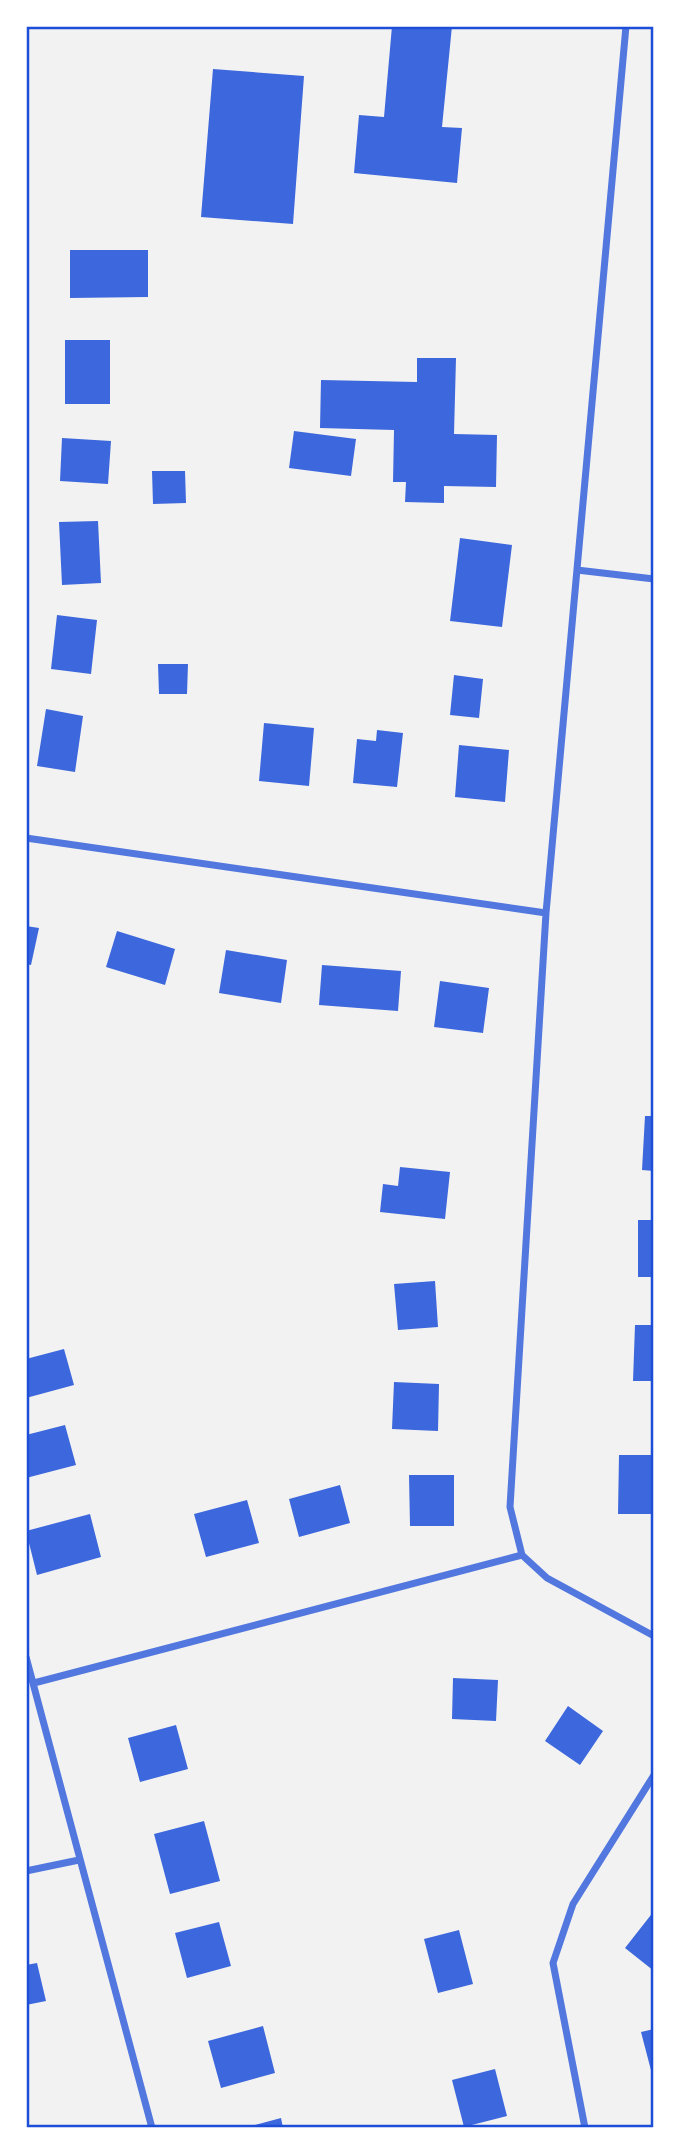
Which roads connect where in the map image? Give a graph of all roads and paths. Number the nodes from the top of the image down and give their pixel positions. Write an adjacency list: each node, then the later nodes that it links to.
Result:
1 (626, 26): 2 (street)
2 (577, 570): 3 (street); 5 (street)
3 (654, 579)
4 (26, 838): 5 (street)
5 (546, 913): 6 (street)
6 (522, 1555): 7 (street); 9 (street)
7 (654, 1636)
8 (26, 1657): 9 (street)
9 (34, 1683): 11 (street)
10 (654, 1775): 14 (street)
11 (79, 1860): 12 (street); 13 (street)
12 (26, 1871)
13 (152, 2128)
14 (585, 2128)

